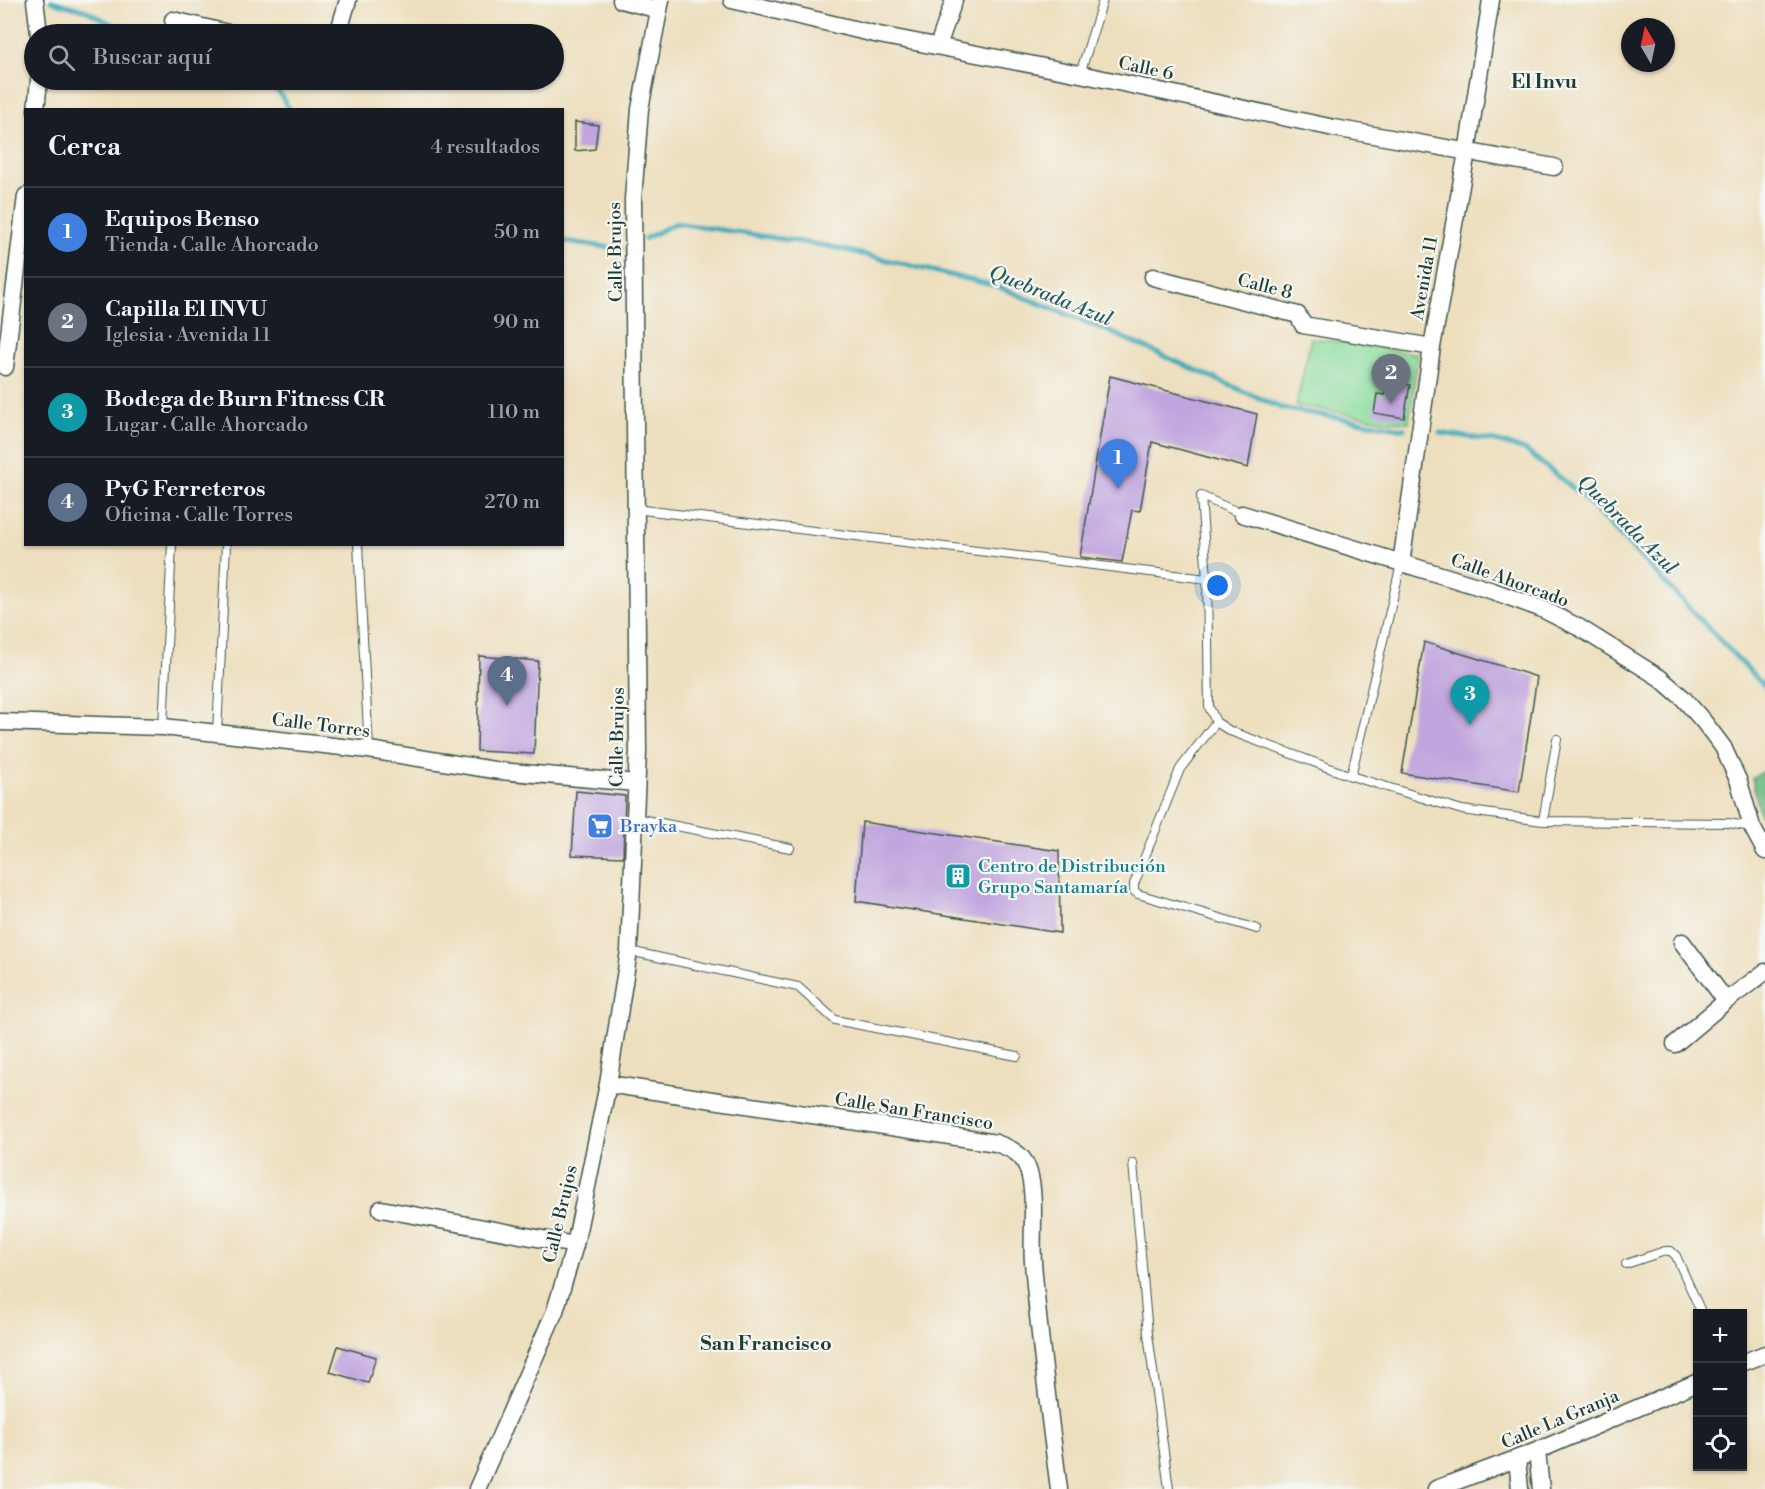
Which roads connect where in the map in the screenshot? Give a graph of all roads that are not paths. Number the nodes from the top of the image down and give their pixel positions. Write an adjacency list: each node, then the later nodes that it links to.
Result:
1 (35, 0): 10 (street)
2 (348, 0): 12 (street)
3 (621, 0): 8 (street)
4 (732, 0): 13 (street, Calle 6)
5 (954, 0): 13 (street)
6 (1103, 0): 14 (lane)
7 (1491, 0): 17 (street, Avenida 11)
8 (660, 5): 23 (street, Calle Brujos)
9 (173, 20): 11 (street)
10 (38, 24)
11 (190, 24)
12 (341, 24)
13 (938, 46): 14 (street, Calle 6)
14 (1080, 74): 17 (street, Calle 6)
15 (38, 90): 16 (street)
16 (36, 108)
17 (1467, 152): 18 (street, Calle 6); 21 (street, Avenida 11)
18 (1554, 167)
19 (24, 212): 22 (street)
20 (1153, 277): 21 (street, Calle 8)
21 (1432, 347): 28 (street, Avenida 11)
22 (5, 368)
23 (635, 509): 29 (lane); 37 (street, Calle Brujos)
24 (1242, 514): 28 (street, Calle Ahorcado); 29 (lane)
25 (172, 546): 32 (lane)
26 (226, 546): 33 (lane)
27 (358, 546): 35 (lane)
28 (1401, 564): 36 (lane); 40 (street, Calle Ahorcado)
29 (1207, 579): 31 (lane)
30 (0, 722): 32 (street, Calle Torres)
31 (1216, 722): 36 (lane); 43 (lane)
32 (163, 727): 33 (street, Calle Torres)
33 (217, 733): 35 (street, Calle Torres)
34 (1557, 739): 39 (lane)
35 (369, 750): 37 (street, Calle Torres)
36 (1351, 776): 39 (lane)
37 (636, 783): 38 (street, Calle Brujos)
38 (635, 818): 41 (lane); 45 (street, Calle Brujos)
39 (1543, 821): 40 (lane)
40 (1752, 827): 42 (street, Calle Ahorcado)
41 (790, 848)
42 (1765, 851)
43 (1257, 929)
44 (1682, 942): 47 (street)
45 (629, 951): 49 (lane); 50 (street, Calle Brujos)
46 (1765, 972): 47 (street)
47 (1726, 1001): 48 (street)
48 (1675, 1044)
49 (1017, 1056)
50 (608, 1084): 53 (street, Calle Brujos); 62 (street, Calle San Francisco)
51 (1134, 1163): 63 (lane)
52 (381, 1209): 53 (street)
53 (576, 1245): 61 (street, Calle Brujos)
54 (1626, 1264): 55 (lane)
55 (1700, 1309)
56 (1765, 1354): 57 (street)
57 (1747, 1361)
58 (1693, 1384): 59 (street, Calle La Granja)
59 (1537, 1451): 60 (street, Calle La Granja); 66 (street)
60 (1517, 1459): 64 (street, Calle La Granja); 65 (street)
61 (477, 1489)
62 (1059, 1489)
63 (1169, 1489)
64 (1436, 1489)
65 (1520, 1489)
66 (1541, 1489)

